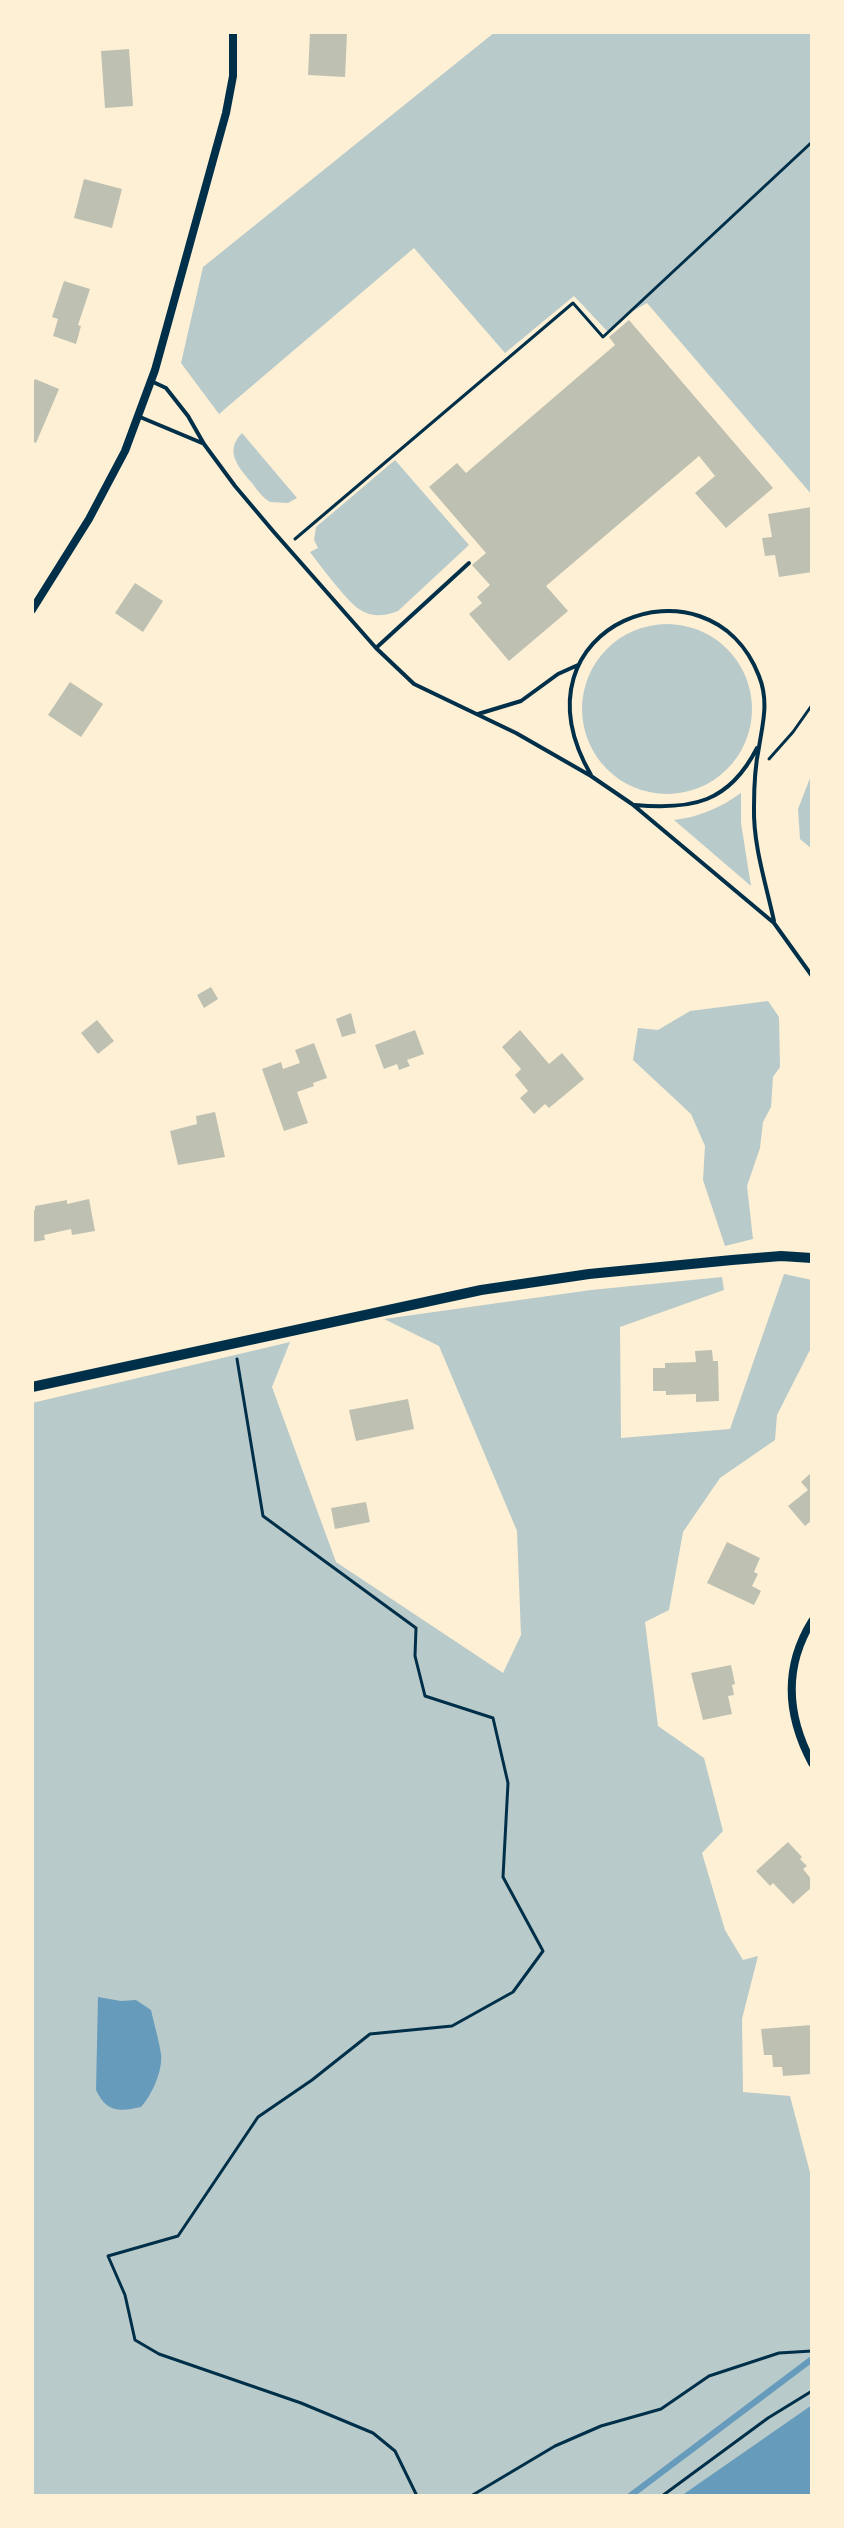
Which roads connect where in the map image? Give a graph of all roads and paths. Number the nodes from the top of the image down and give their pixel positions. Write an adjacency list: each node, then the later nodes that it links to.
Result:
1 (233, 32): 3 (street)
2 (812, 142): 6 (path)
3 (151, 381): 4 (street); 5 (lane)
4 (139, 416): 5 (lane); 8 (street)
5 (204, 444): 6 (lane)
6 (286, 547): 9 (lane)
7 (469, 563): 9 (lane)
8 (32, 610)
9 (376, 648): 12 (lane)
10 (578, 665): 12 (lane); 13 (lane); 15 (lane)
11 (812, 705): 14 (path)
12 (478, 714): 15 (lane)
13 (759, 746): 14 (lane); 16 (lane)
14 (757, 769): 17 (lane)
15 (591, 776): 16 (lane)
16 (632, 804): 17 (lane)
17 (774, 923): 18 (lane)
18 (812, 976)
19 (812, 1258): 20 (street)
20 (234, 1343): 21 (street); 26 (path)
21 (32, 1387)
22 (812, 1621): 23 (street)
23 (812, 1763)
24 (812, 2351): 27 (path)
25 (812, 2391): 28 (path)
26 (417, 2496)
27 (471, 2496)
28 (662, 2496)

